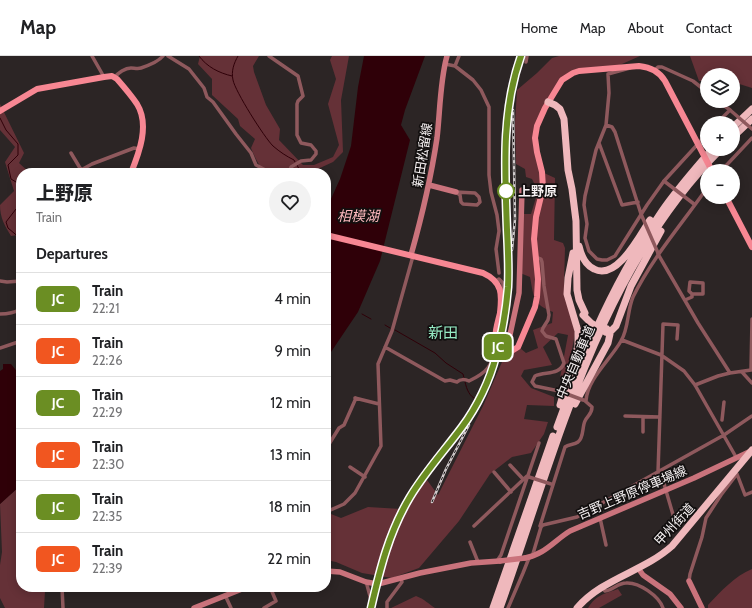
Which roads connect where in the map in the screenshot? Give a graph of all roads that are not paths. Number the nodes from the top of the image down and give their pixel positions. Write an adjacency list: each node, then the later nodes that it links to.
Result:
1 (92, 56): 13 (street)
2 (163, 56): 14 (street)
3 (168, 56): 41 (street)
4 (269, 56): 42 (street)
5 (447, 56): 9 (main road, 新田松留線)
6 (459, 56): 10 (street)
7 (527, 56): 8 (street)
8 (526, 62)
9 (445, 64): 10 (street); 44 (main road, 新田松留線)
10 (455, 66): 60 (street)
11 (635, 66): 12 (main road); 16 (main road); 24 (street)
12 (655, 70): 15 (street); 30 (main road)
13 (104, 76): 14 (main road); 20 (main road)
14 (115, 77): 31 (main road)
15 (700, 86)
16 (548, 102): 54 (highway); 56 (highway); 59 (main road)
17 (727, 108): 19 (street)
18 (752, 109): 23 (highway)
19 (730, 110): 21 (street); 25 (street, bridge)
20 (0, 111)
21 (724, 116)
22 (752, 119): 26 (highway)
23 (740, 120)
24 (606, 125): 28 (street); 49 (street)
25 (752, 129)
26 (740, 130)
27 (752, 138): 37 (street)
28 (599, 143): 49 (street); 52 (street)
29 (700, 143): 30 (street)
30 (698, 145): 36 (main road, bridge); 43 (street)
31 (140, 148): 39 (street); 40 (main road)
32 (71, 153): 38 (street)
33 (704, 156): 54 (highway)
34 (705, 156): 95 (highway, 中央自動車道)
35 (715, 156): 45 (highway, 中央自動車道)
36 (708, 164)
37 (728, 164)
38 (80, 168)
39 (86, 168)
40 (133, 168)
41 (262, 168)
42 (291, 168)
43 (664, 181): 50 (street, bridge); 52 (street)
44 (429, 185): 47 (main road); 58 (main road, 新田松留線)
45 (685, 189): 70 (highway); 109 (highway, 中央自動車道)
46 (522, 190): 76 (main road)
47 (456, 192): 47 (street)
48 (700, 197): 50 (street)
49 (638, 202): 52 (street)
50 (694, 204): 57 (street)
51 (730, 204): 55 (main road)
52 (641, 214): 57 (street, bridge)
53 (331, 236): 58 (main road)
54 (576, 236): 68 (highway)
55 (752, 247)
56 (573, 253): 68 (highway); 95 (highway)
57 (658, 254): 65 (street); 72 (street)
58 (412, 256): 63 (main road); 75 (street)
59 (536, 257): 76 (main road); 82 (street, bridge)
60 (499, 273)
61 (0, 281): 62 (street)
62 (16, 281)
63 (496, 282): 75 (street); 76 (main road, bridge)
64 (692, 294): 64 (street); 65 (street)
65 (685, 300): 78 (street)
66 (16, 312): 67 (street)
67 (0, 314)
68 (584, 314): 70 (highway, bridge)
69 (752, 319): 79 (street)
70 (608, 331): 109 (highway)
71 (677, 339): 77 (street)
72 (622, 340): 77 (street); 82 (street)
73 (16, 343): 74 (street)
74 (0, 348)
75 (385, 348): 84 (street)
76 (507, 352)
77 (661, 355): 81 (street); 88 (street)
78 (730, 372): 79 (street); 81 (street)
79 (742, 372): 80 (street)
80 (752, 383)
81 (695, 385): 91 (street)
82 (584, 401): 105 (street)
83 (724, 402): 89 (street)
84 (379, 404): 92 (street); 102 (street)
85 (625, 416): 87 (street)
86 (752, 416): 91 (street)
87 (643, 417): 88 (street); 90 (street)
88 (660, 417): 100 (street)
89 (722, 420)
90 (643, 432)
91 (724, 435): 96 (street); 100 (street)
92 (331, 441)
93 (539, 443): 103 (street)
94 (751, 450): 96 (main road, 吉野上野原停車場線); 101 (highway, 甲州街道)
95 (546, 455): 136 (highway, 中央自動車道)
96 (736, 457): 106 (main road, 吉野上野原停車場線)
97 (510, 465): 104 (street)
98 (350, 467): 102 (street)
99 (494, 472): 107 (street)
100 (658, 472): 106 (street); 114 (street)
101 (736, 473): 108 (street); 120 (highway, 甲州街道); 123 (street)
102 (365, 477): 110 (street)
103 (529, 477): 104 (street); 105 (street, bridge); 118 (street)
104 (523, 479): 107 (street)
105 (552, 484): 114 (street)
106 (666, 489): 111 (main road, 吉野上野原停車場線); 112 (street)
107 (510, 492): 113 (street)
108 (752, 492)
109 (538, 494): 137 (highway, 中央自動車道)
110 (331, 509)
111 (600, 518): 116 (street); 117 (main road, 吉野上野原停車場線)
112 (674, 518)
113 (474, 526)
114 (541, 527): 117 (street)
115 (470, 542): 119 (street)
116 (606, 545)
117 (529, 557): 118 (main road, bridge); 138 (street)
118 (498, 561): 119 (main road)
119 (478, 562): 122 (main road)
120 (638, 568): 125 (highway, 甲州街道); 141 (main road)
121 (331, 572): 124 (main road)
122 (401, 579): 124 (main road); 135 (street)
123 (689, 581): 142 (main road)
124 (368, 583): 130 (street)
125 (600, 587): 139 (highway, 甲州街道); 140 (street)
126 (62, 592): 131 (street)
127 (233, 592): 129 (main road)
128 (272, 592): 134 (street)
129 (225, 595): 132 (main road); 133 (street)
130 (373, 606)
131 (63, 608)
132 (194, 608)
133 (231, 608)
134 (264, 608)
135 (387, 608)
136 (493, 608)
137 (500, 608)
138 (508, 608)
139 (577, 608)
140 (663, 608)
141 (681, 608)
142 (702, 608)

